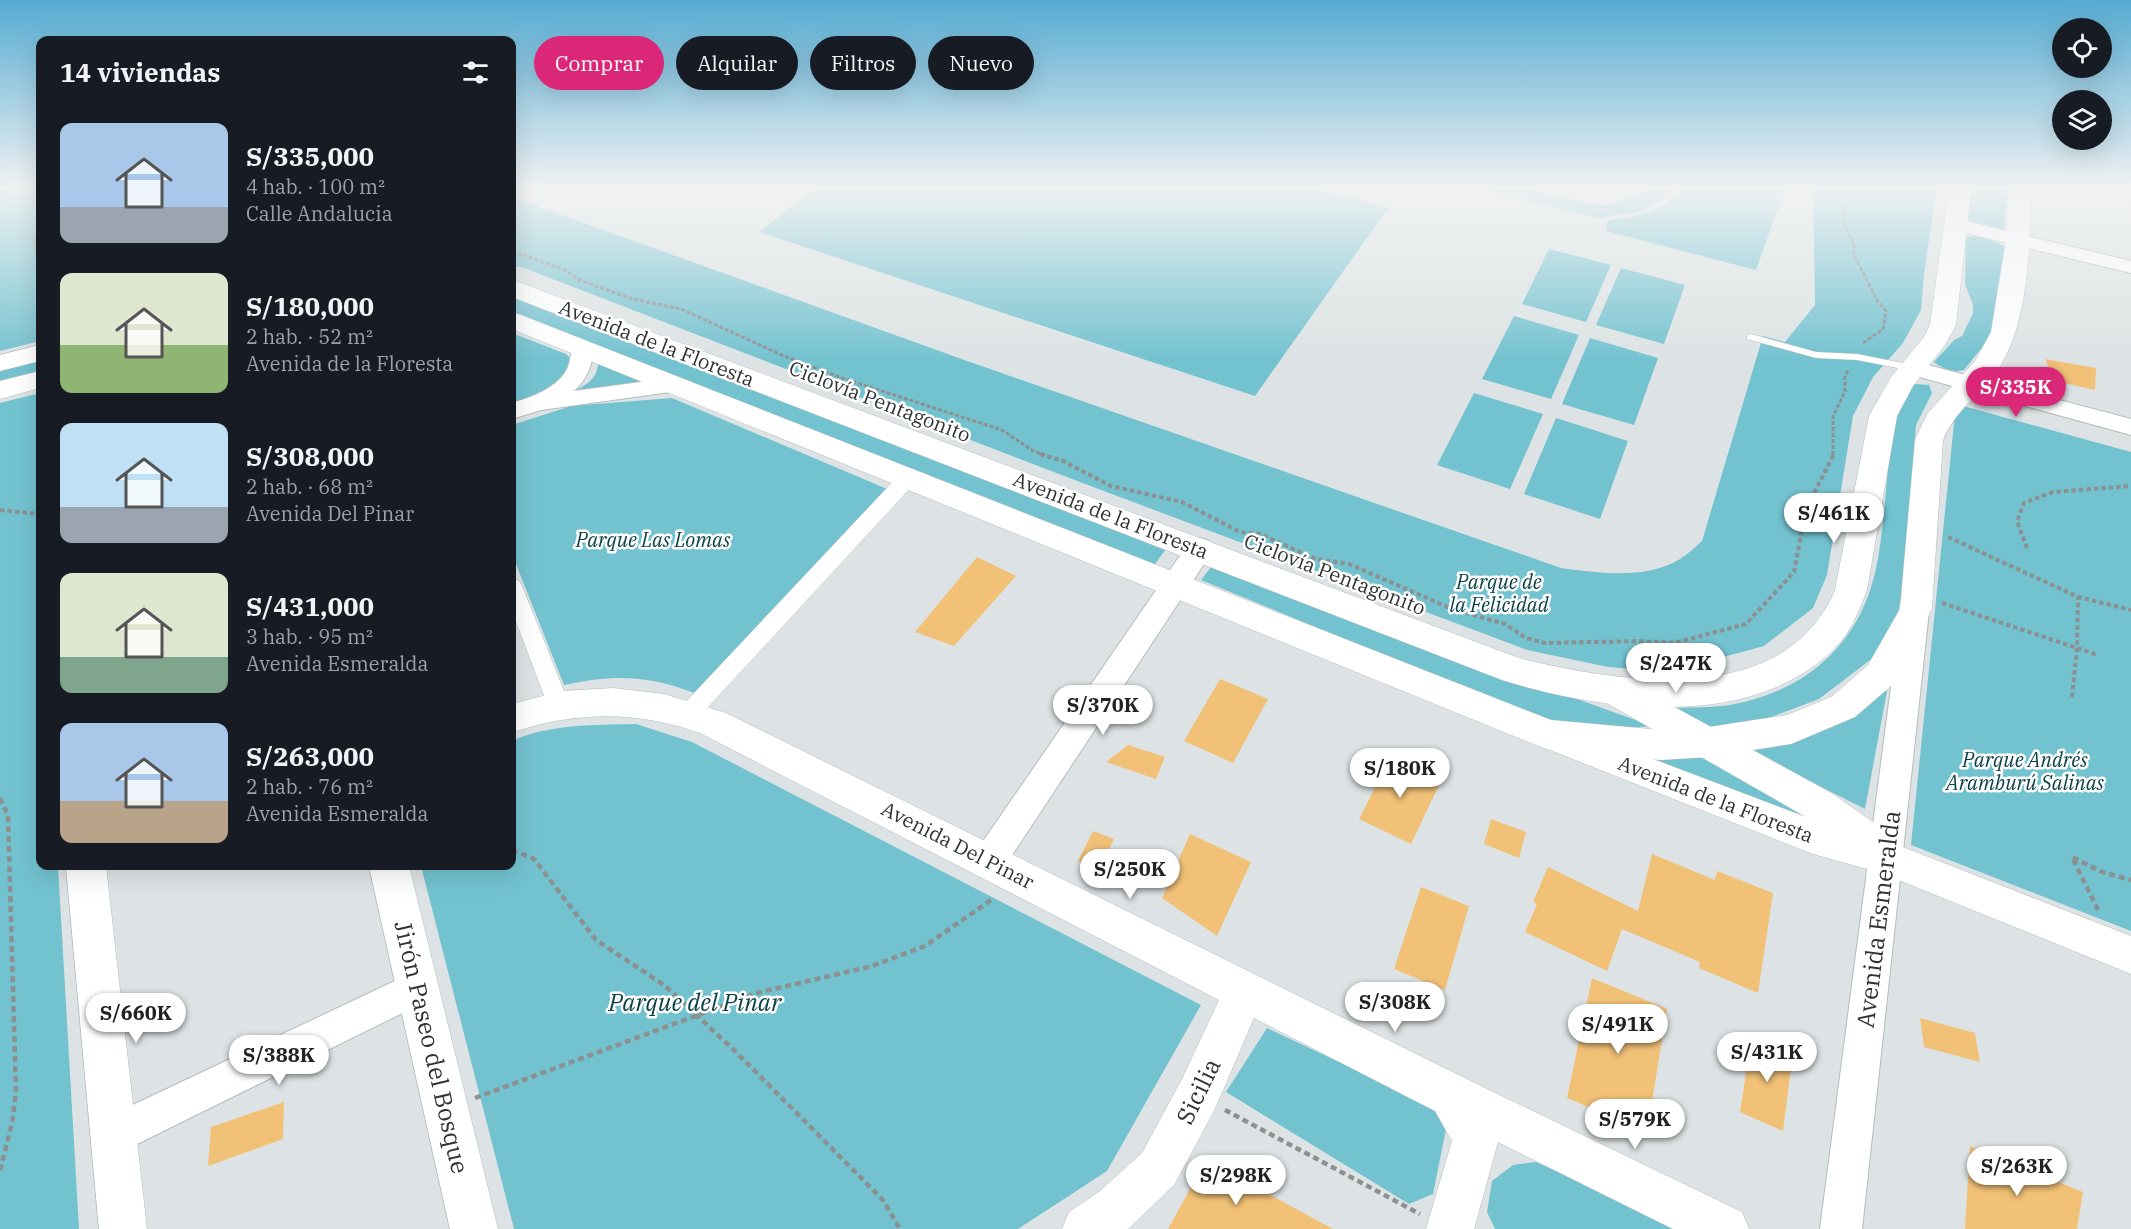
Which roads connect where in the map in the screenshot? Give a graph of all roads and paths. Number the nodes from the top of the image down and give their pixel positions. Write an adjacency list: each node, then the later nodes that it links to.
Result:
1 (1854, 246): 12 (path)
2 (1953, 246): 14 (main road)
3 (2017, 246): 16 (main road, Avenida Esmeralda)
4 (2045, 246): 6 (street)
5 (516, 252): 12 (path)
6 (2131, 267)
7 (516, 290): 27 (main road, Avenida de la Floresta)
8 (516, 322): 10 (main road, Avenida de la Floresta)
9 (1751, 337): 12 (lane)
10 (583, 349): 17 (main road, Avenida de la Floresta); 19 (street, Avenida de la Floresta)
11 (36, 354): 13 (main road)
12 (1857, 357): 14 (lane)
13 (0, 363)
14 (1913, 368): 16 (street); 36 (main road)
15 (36, 381): 18 (main road)
16 (1971, 384): 21 (street); 26 (main road, Avenida Esmeralda)
17 (670, 385): 19 (street, Avenida de la Floresta); 22 (main road, Avenida de la Floresta)
18 (0, 390)
19 (539, 402): 20 (street, Avenida de la Floresta)
20 (516, 410)
21 (2131, 427)
22 (909, 478): 29 (main road, Avenida de la Floresta); 39 (street)
23 (2131, 486): 28 (path)
24 (0, 510): 25 (path)
25 (36, 514)
26 (1923, 525): 31 (path); 32 (main road, Avenida Esmeralda)
27 (1200, 548): 29 (street); 36 (main road, Avenida de la Floresta)
28 (2027, 548)
29 (1176, 585): 41 (main road, Avenida de la Floresta); 46 (street)
30 (516, 596): 38 (street)
31 (2078, 597): 33 (path); 34 (path)
32 (1916, 602): 34 (path); 42 (main road, Avenida Esmeralda); 45 (street, Avenida Esmeralda)
33 (2131, 610)
34 (2077, 648): 35 (path); 37 (path)
35 (2098, 655)
36 (1617, 692): 42 (main road, Avenida de la Floresta)
37 (2072, 697)
38 (559, 706): 39 (main road, Avenida Del Pinar); 40 (main road, Avenida Del Pinar)
39 (689, 713): 46 (main road, Avenida Del Pinar)
40 (516, 717)
41 (1549, 735): 42 (main road, Avenida de la Floresta); 45 (main road, Avenida de la Floresta)
42 (1709, 742): 45 (main road, Avenida de la Floresta)
43 (0, 798): 58 (path)
44 (516, 852): 53 (path)
45 (1885, 857): 50 (main road, Avenida de la Floresta); 65 (street, Avenida Esmeralda)
46 (1006, 869): 52 (main road, Avenida Del Pinar); 53 (path)
47 (86, 870): 56 (main road)
48 (390, 870): 51 (main road, Jirón Paseo del Bosque)
49 (2131, 880): 50 (path)
50 (2124, 952)
51 (418, 987): 55 (main road, Jirón Paseo del Bosque); 56 (street)
52 (1245, 991): 54 (main road, Sicilia); 57 (main road, Avenida Del Pinar)
53 (696, 1014): 55 (path); 63 (path)
54 (1198, 1095): 59 (main road, Sicilia); 60 (path)
55 (447, 1109): 62 (main road, Jirón Paseo del Bosque)
56 (115, 1134): 61 (main road)
57 (1496, 1135): 60 (main road); 64 (main road)
58 (0, 1171)
59 (1111, 1222)
60 (1440, 1224)
61 (123, 1229)
62 (474, 1229)
63 (900, 1229)
64 (1725, 1229)
65 (1841, 1229)

